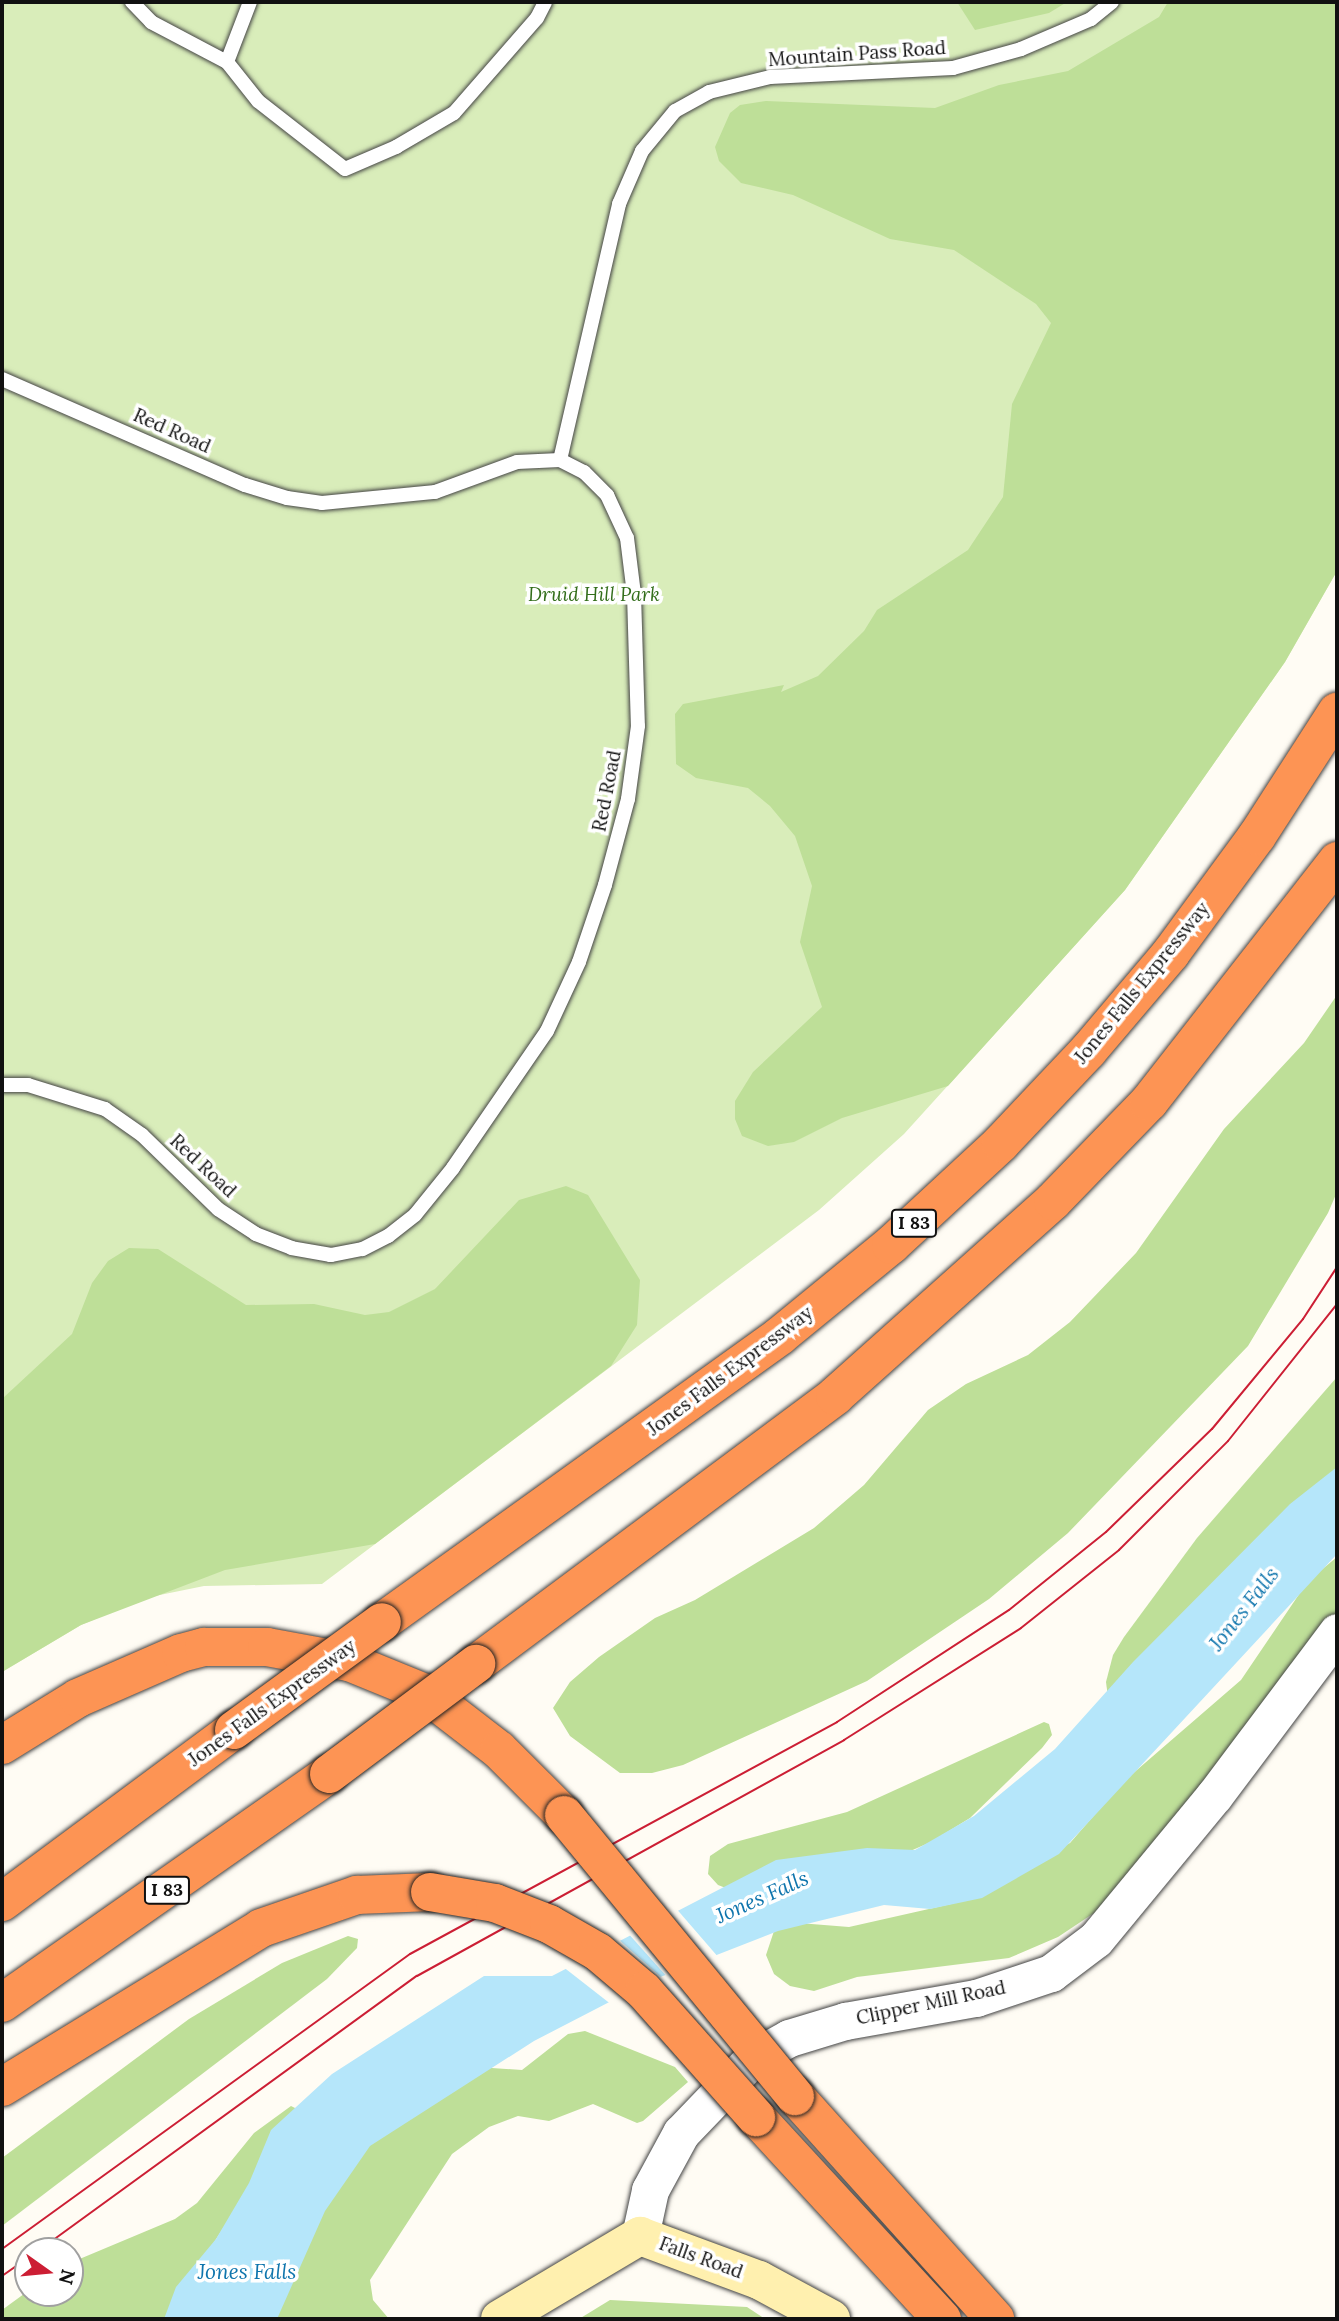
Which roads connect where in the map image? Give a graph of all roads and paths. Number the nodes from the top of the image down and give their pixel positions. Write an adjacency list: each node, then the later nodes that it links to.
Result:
1 (132, 2): 5 (lane)
2 (250, 2): 5 (lane)
3 (545, 2): 5 (lane)
4 (1112, 2): 7 (lane, Mountain Pass Road)
5 (227, 62)
6 (2, 379): 7 (lane, Red Road)
7 (560, 460): 10 (lane, Red Road)
8 (1337, 712): 13 (highway, Jones Falls Expressway / I 83, bridge)
9 (1337, 861): 14 (highway, I 83, bridge)
10 (2, 1085)
11 (1337, 1632): 16 (street, Clipper Mill Road)
12 (2, 1745): 20 (highway, bridge)
13 (2, 1902)
14 (2, 2003)
15 (2, 2087): 19 (highway, bridge)
16 (640, 2236): 17 (main road, Falls Road); 18 (main road, Falls Road)
17 (500, 2319)
18 (831, 2319)
19 (942, 2319)
20 (995, 2319)

